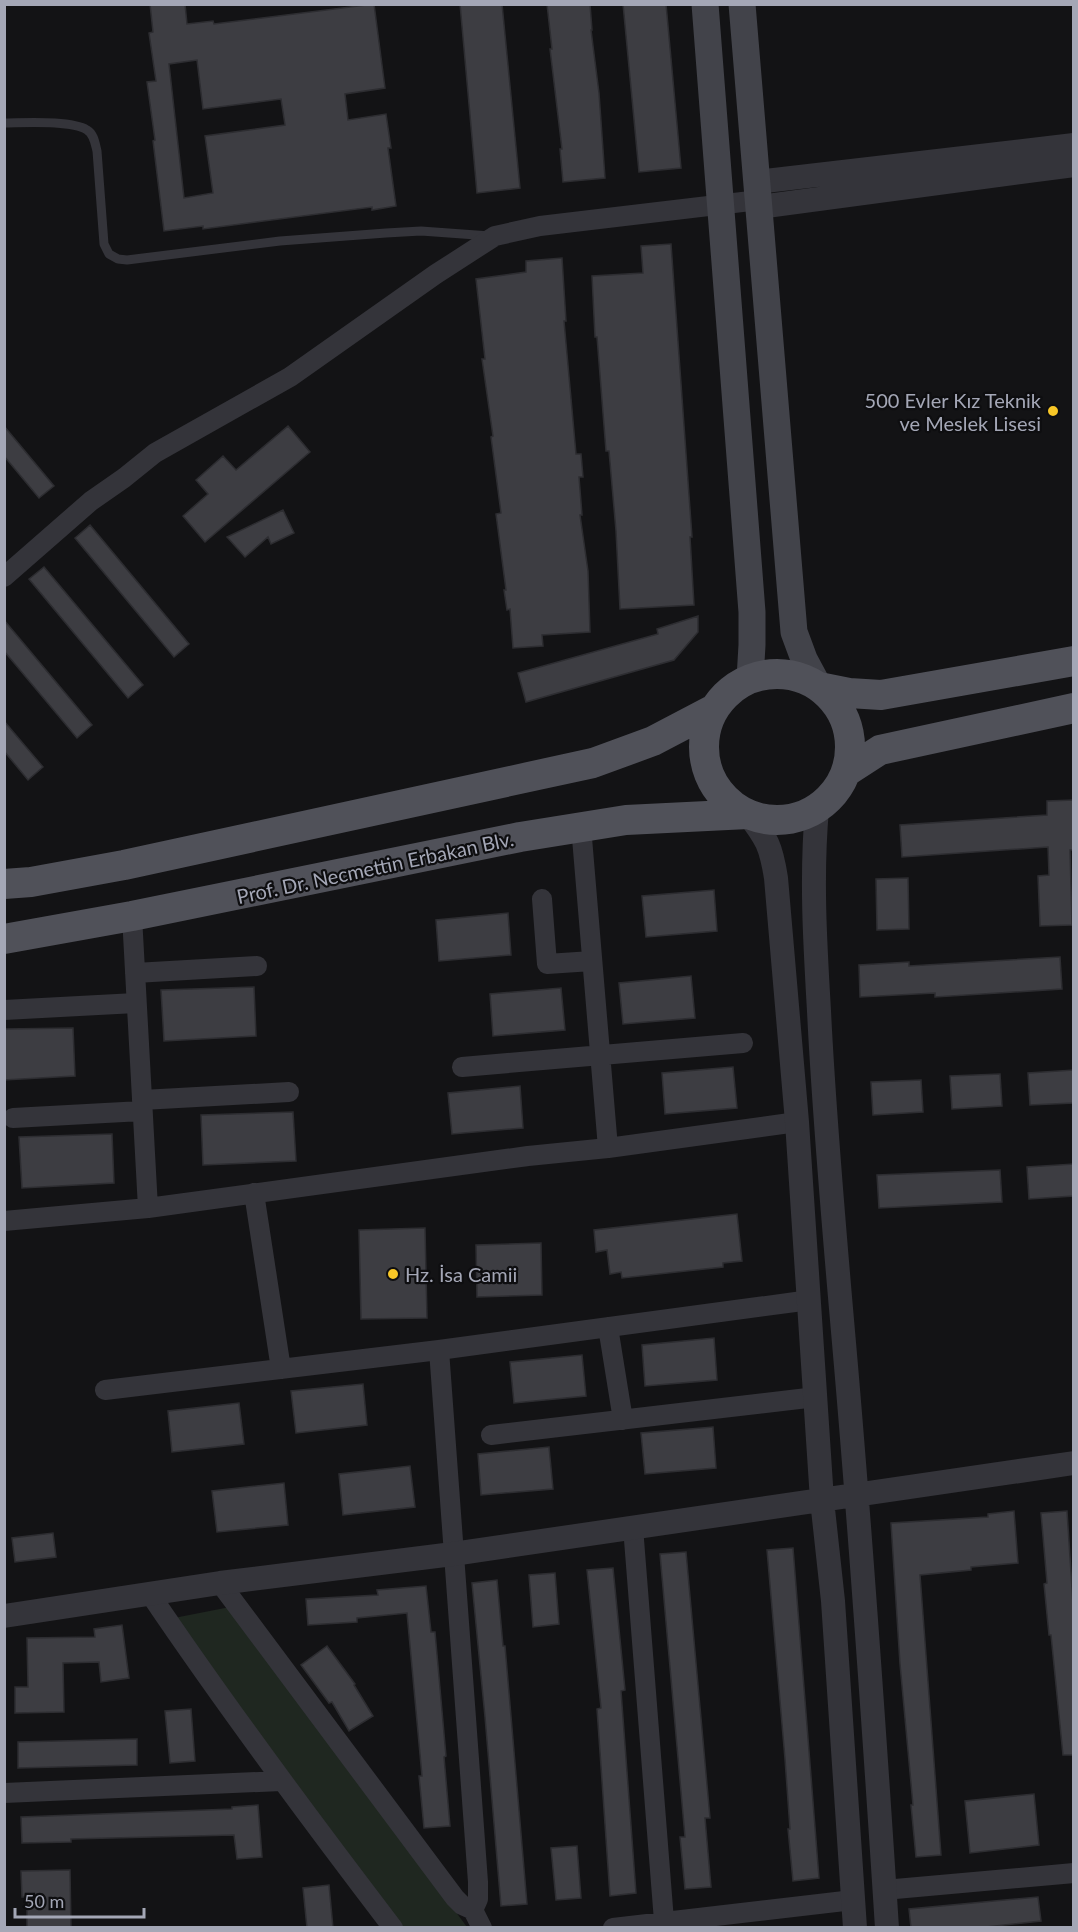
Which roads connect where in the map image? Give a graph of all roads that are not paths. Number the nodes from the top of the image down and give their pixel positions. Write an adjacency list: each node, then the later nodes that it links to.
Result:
1 (705, 4): 7 (main road)
2 (742, 4): 6 (main road)
3 (4, 123): 8 (lane)
4 (1074, 145): 6 (street)
5 (1074, 165): 6 (street)
6 (758, 196): 7 (street); 12 (main road)
7 (720, 204): 8 (street); 11 (main road)
8 (495, 236): 9 (street)
9 (4, 577)
10 (1074, 661): 12 (main road)
11 (750, 679): 12 (main road); 14 (main road)
12 (819, 687): 15 (main road)
13 (1074, 708): 15 (main road)
14 (714, 709): 17 (main road); 19 (main road)
15 (846, 772): 16 (main road)
16 (817, 808): 17 (main road); 48 (street)
17 (748, 814): 18 (main road, Prof. Dr. Necmettin Erbakan Blv.); 34 (street)
18 (581, 826): 21 (main road, Prof. Dr. Necmettin Erbakan Blv.); 23 (street)
19 (4, 884)
20 (542, 899): 23 (street)
21 (132, 916): 22 (main road, Prof. Dr. Necmettin Erbakan Blv.); 25 (street)
22 (4, 939)
23 (592, 961): 29 (street)
24 (257, 966): 25 (street)
25 (135, 973): 26 (street)
26 (136, 1003): 27 (street); 32 (street)
27 (4, 1010)
28 (743, 1043): 29 (street)
29 (600, 1056): 30 (street); 35 (street)
30 (462, 1067)
31 (289, 1092): 32 (street)
32 (142, 1105): 33 (street); 37 (street)
33 (13, 1118)
34 (797, 1122): 35 (street); 39 (street)
35 (608, 1148): 36 (street)
36 (254, 1193): 37 (street); 42 (street)
37 (148, 1208): 38 (street)
38 (4, 1221)
39 (810, 1300): 40 (street); 44 (street)
40 (608, 1327): 41 (street); 45 (street)
41 (439, 1350): 42 (street); 51 (street)
42 (281, 1369): 43 (street)
43 (105, 1390)
44 (816, 1397): 45 (street); 49 (street)
45 (623, 1420): 46 (street)
46 (491, 1435)
47 (1074, 1463): 48 (street)
48 (857, 1494): 49 (street); 58 (street)
49 (822, 1500): 50 (street); 59 (street)
50 (633, 1527): 51 (street); 61 (street)
51 (453, 1554): 52 (street); 60 (street)
52 (220, 1583): 53 (street); 60 (street)
53 (150, 1594): 54 (street); 55 (street)
54 (4, 1616)
55 (281, 1781): 56 (street); 62 (street)
56 (4, 1793)
57 (1074, 1873): 58 (street)
58 (884, 1890): 66 (street)
59 (853, 1900): 61 (street); 65 (street)
60 (473, 1910): 63 (street)
61 (664, 1921): 64 (street)
62 (393, 1928)
63 (482, 1928)
64 (613, 1928)
65 (855, 1928)
66 (887, 1928)

